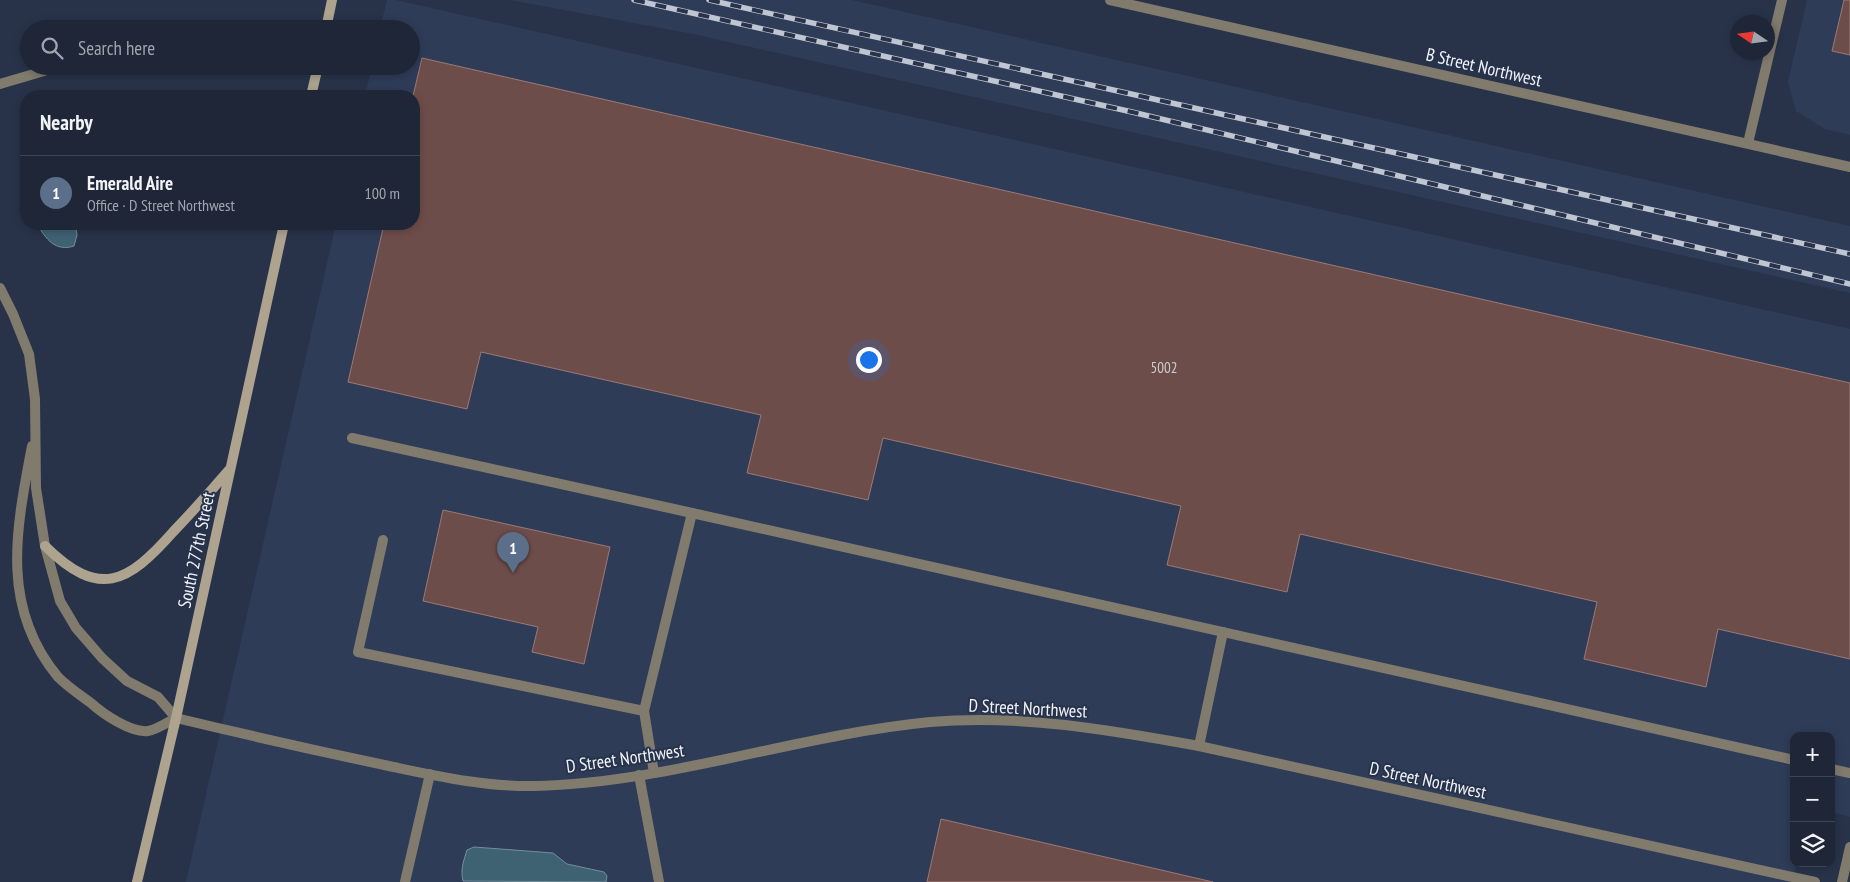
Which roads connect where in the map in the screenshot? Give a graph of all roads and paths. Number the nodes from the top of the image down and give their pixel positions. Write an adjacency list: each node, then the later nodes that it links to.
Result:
1 (332, 0): 4 (main road)
2 (1110, 0): 9 (street, B Street Northwest)
3 (1782, 0): 9 (street)
4 (328, 20)
5 (30, 75): 7 (street)
6 (316, 75): 8 (main road)
7 (0, 84)
8 (312, 90)
9 (1748, 143): 10 (street, B Street Northwest)
10 (1850, 167)
11 (283, 230): 15 (main road, South 277th Street)
12 (0, 288): 13 (street)
13 (36, 426): 18 (street); 21 (street)
14 (352, 438): 16 (street)
15 (230, 470): 18 (main road); 21 (main road, South 277th Street)
16 (692, 513): 19 (street); 20 (street)
17 (383, 540): 20 (street)
18 (45, 546): 21 (street)
19 (1223, 632): 22 (street); 23 (street)
20 (644, 711): 25 (street)
21 (176, 718): 27 (street, D Street Northwest); 30 (main road, South 277th Street)
22 (1199, 746): 25 (street, D Street Northwest); 33 (street, D Street Northwest)
23 (1790, 759)
24 (1835, 770): 26 (street)
25 (654, 773): 28 (street, D Street Northwest)
26 (1850, 773)
27 (430, 774): 28 (street, D Street Northwest); 31 (street)
28 (639, 775): 32 (street)
29 (1850, 847): 34 (street)
30 (137, 882)
31 (405, 882)
32 (659, 882)
33 (1815, 882)
34 (1842, 882)

